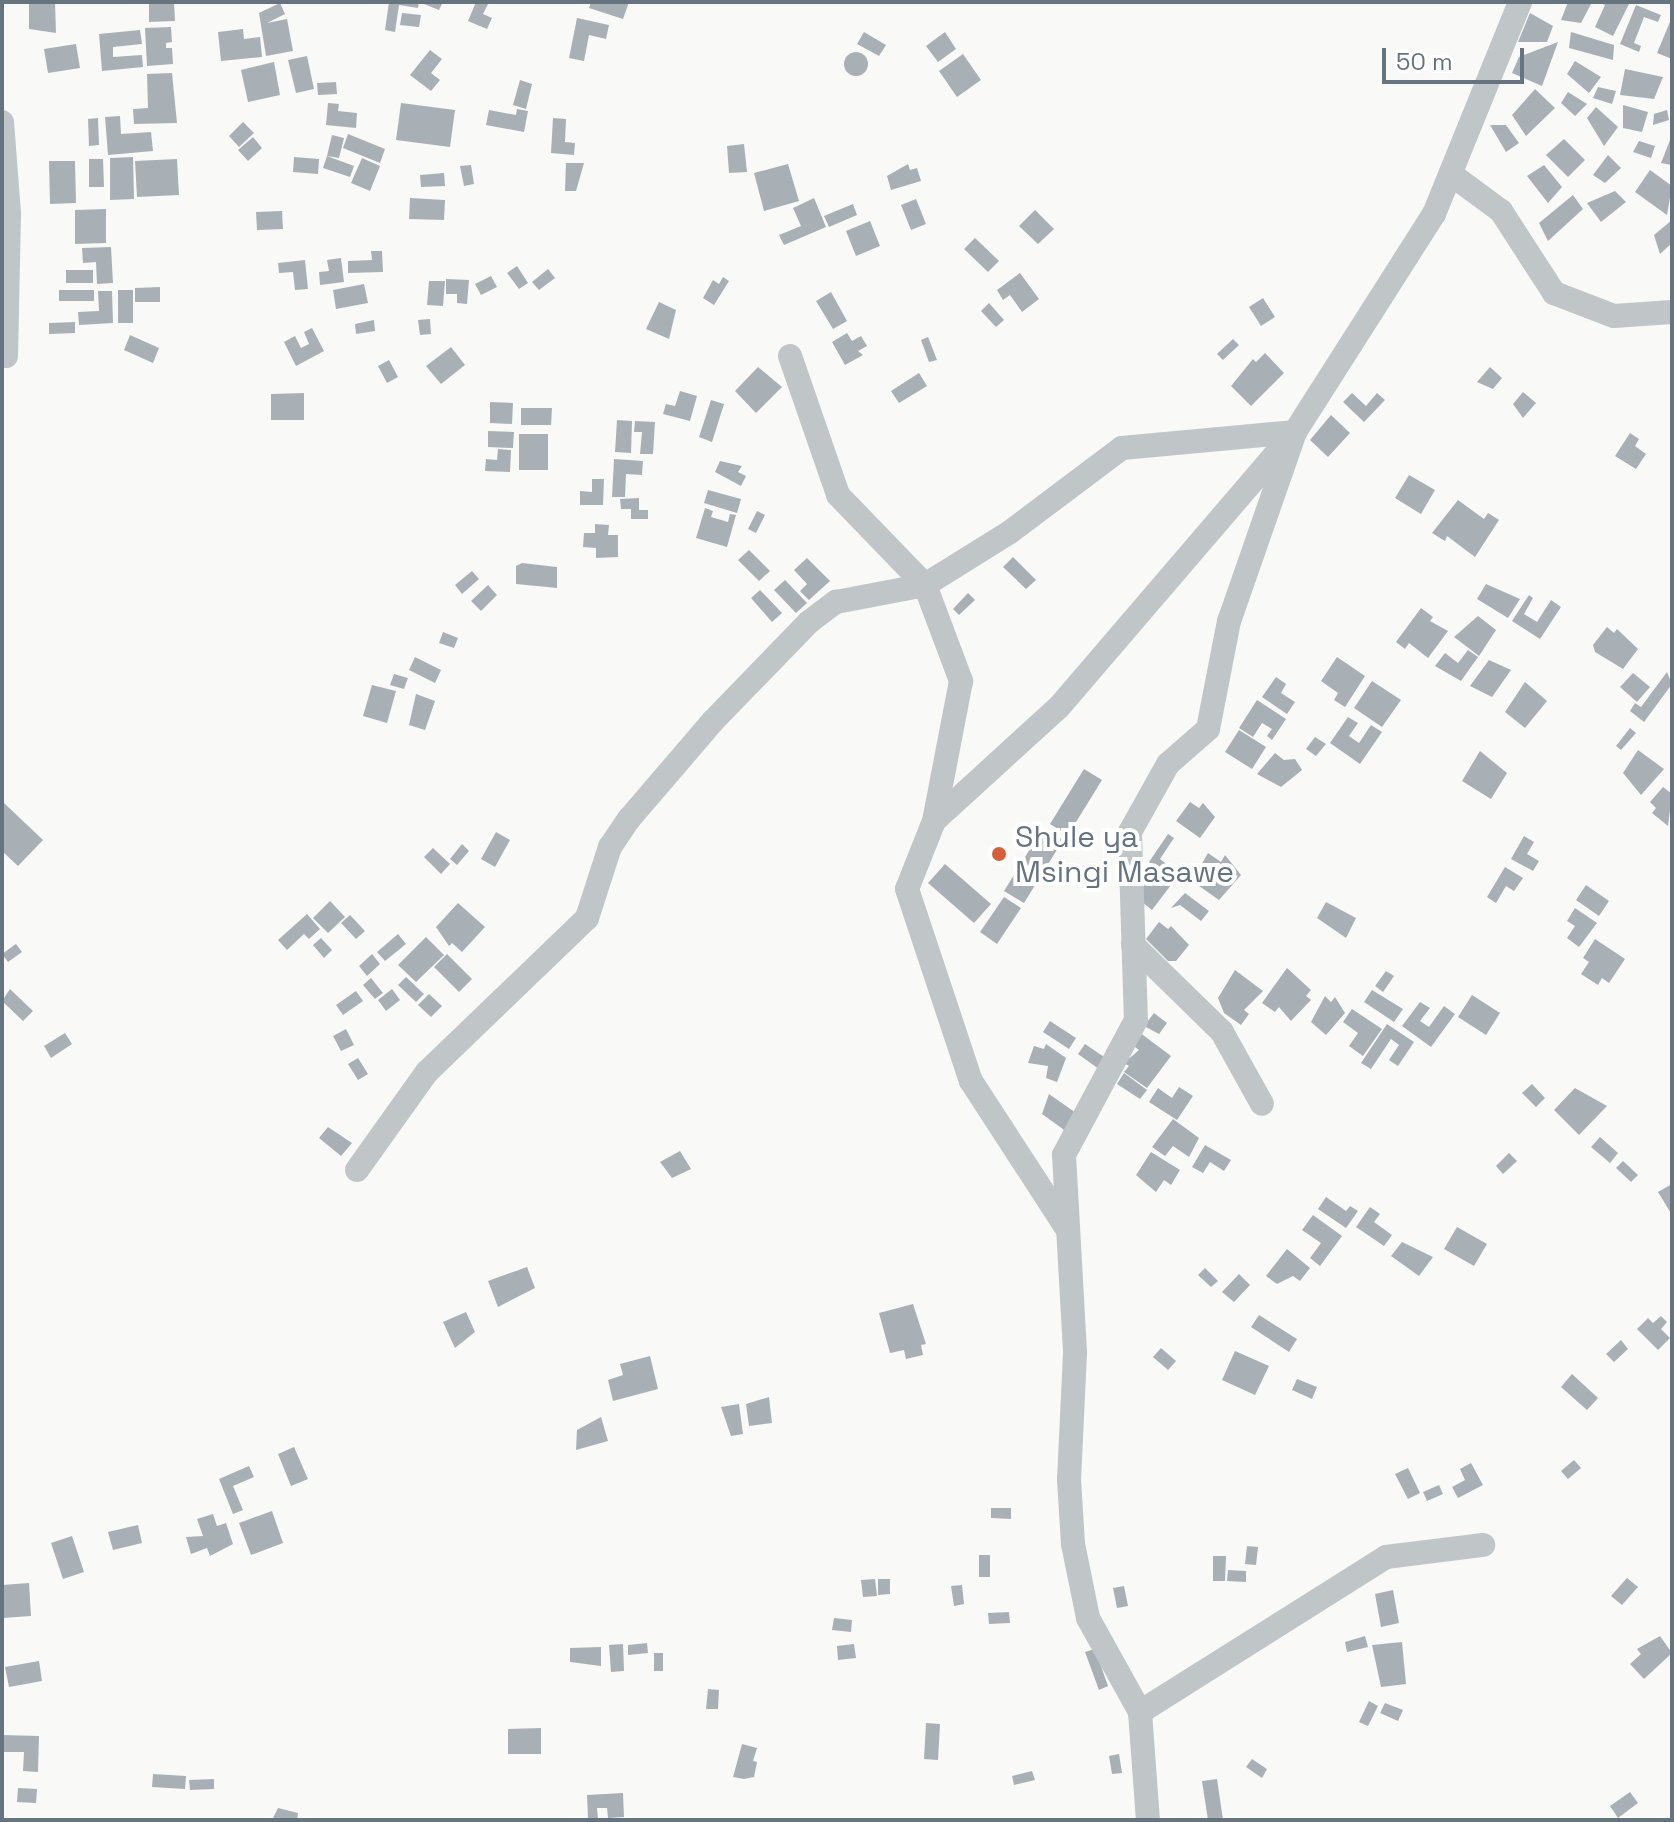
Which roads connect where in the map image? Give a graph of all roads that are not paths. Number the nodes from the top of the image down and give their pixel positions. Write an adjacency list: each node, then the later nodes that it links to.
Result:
1 (1520, 2): 3 (street)
2 (2, 122): 5 (street)
3 (1452, 175): 4 (street); 7 (street)
4 (1672, 312)
5 (6, 356)
6 (790, 356): 8 (street)
7 (1295, 432): 8 (street); 9 (street); 10 (street)
8 (925, 585): 9 (street); 12 (street)
9 (934, 821): 13 (street)
10 (1133, 945): 11 (street); 13 (street)
11 (1262, 1104)
12 (357, 1170)
13 (1065, 1227): 15 (street)
14 (1483, 1545): 15 (street)
15 (1140, 1712): 16 (street)
16 (1148, 1820)

